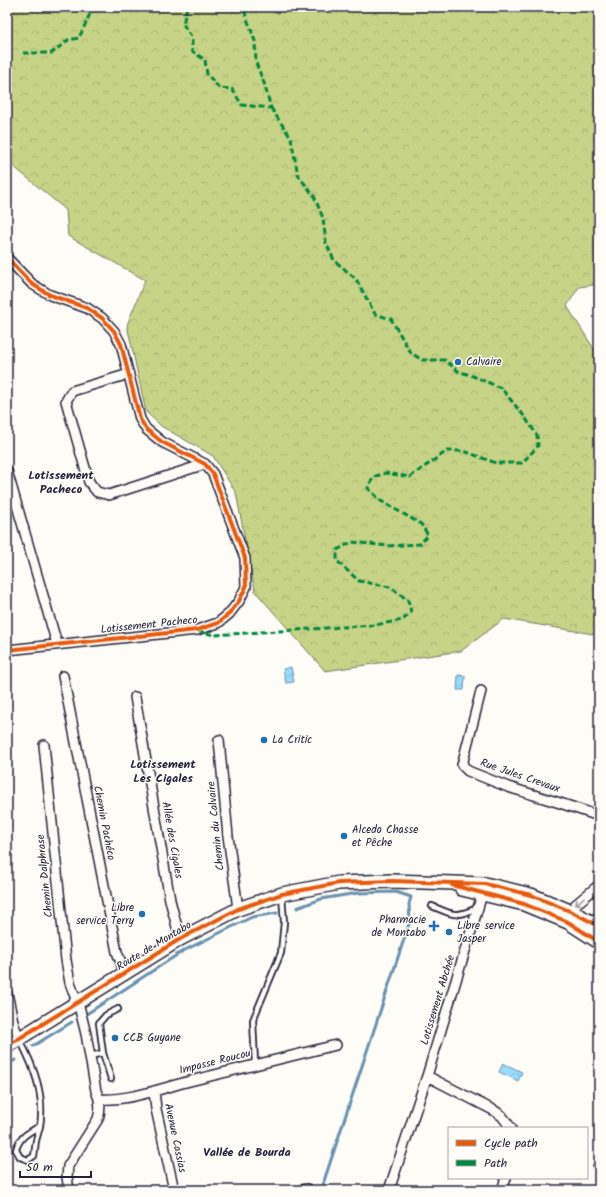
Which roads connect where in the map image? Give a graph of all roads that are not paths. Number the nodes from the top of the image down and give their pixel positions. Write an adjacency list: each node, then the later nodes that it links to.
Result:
1 (7, 258): 2 (street)
2 (129, 374): 3 (street); 3 (street)
3 (205, 464): 5 (street, Lotissement Pacheco)
4 (7, 471): 5 (street)
5 (57, 644): 6 (street, Lotissement Pacheco)
6 (7, 650)
7 (63, 676): 24 (street, Chemin Pachéco)
8 (481, 691): 12 (street, Rue Jules Crevaux)
9 (135, 697): 22 (street, Allée des Cigales)
10 (219, 740): 18 (street, Chemin du Calvaire)
11 (44, 745): 26 (street, Chemin Dalphrase)
12 (599, 816)
13 (599, 885): 19 (street, one-way to 19)
14 (484, 889): 15 (main road, Route de Montabo); 17 (street, Lotissement Abchée); 19 (main road, Route de Montabo)
15 (282, 894): 18 (main road, Route de Montabo); 33 (lane)
16 (432, 906): 17 (lane)
17 (478, 908): 34 (street, Lotissement Abchée)
18 (238, 909): 22 (main road, Route de Montabo)
19 (570, 917): 20 (main road, Route de Montabo); 21 (main road, Route de Montabo)
20 (598, 922): 21 (street)
21 (585, 933): 23 (main road, Route de Montabo)
22 (180, 939): 24 (main road, Route de Montabo)
23 (599, 942)
24 (125, 973): 26 (main road, Route de Montabo)
25 (7, 993): 28 (street)
26 (76, 1002): 28 (main road, Route de Montabo); 32 (street, Chemin Dalphrase)
27 (118, 1009): 31 (lane)
28 (20, 1038): 30 (main road, Route de Montabo); 38 (lane)
29 (336, 1045): 33 (street, Impasse Roucou)
30 (7, 1046)
31 (103, 1053): 32 (lane); 35 (lane)
32 (90, 1056): 37 (street, Chemin Dalphrase)
33 (255, 1064): 36 (street, Impasse Roucou)
34 (426, 1076): 39 (street); 43 (street, Lotissement Abchée)
35 (111, 1079)
36 (154, 1091): 37 (street, Impasse Roucou); 42 (street, Avenue Cassias)
37 (100, 1099): 41 (street)
38 (40, 1126): 38 (lane)
39 (509, 1127)
40 (506, 1179): 44 (street)
41 (69, 1190)
42 (174, 1190)
43 (388, 1190)
44 (502, 1190)

